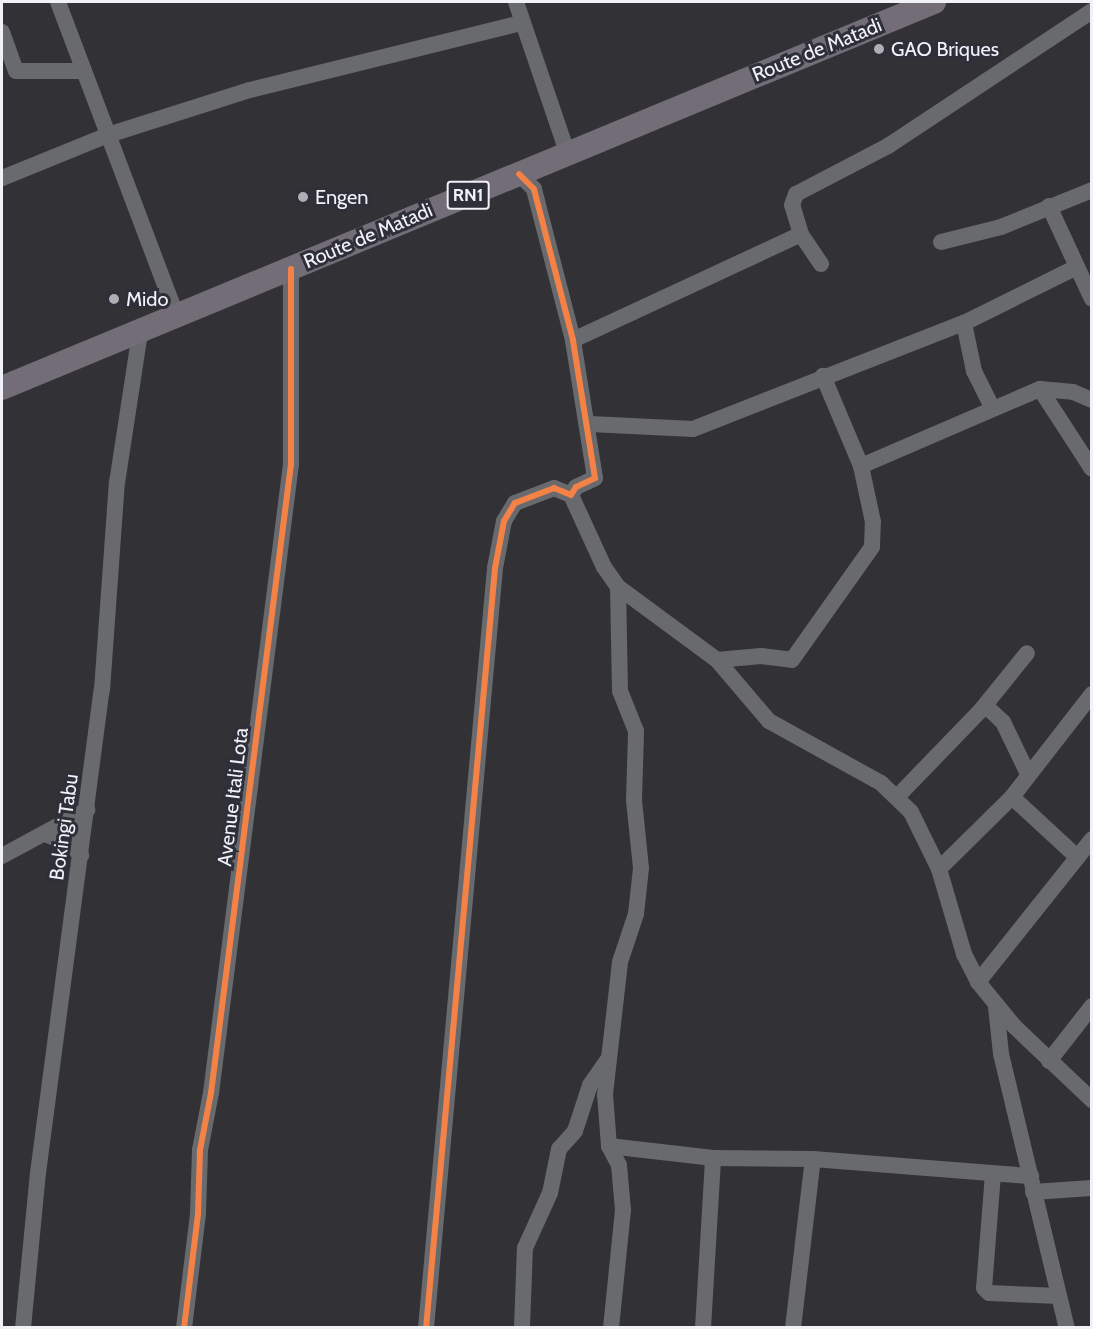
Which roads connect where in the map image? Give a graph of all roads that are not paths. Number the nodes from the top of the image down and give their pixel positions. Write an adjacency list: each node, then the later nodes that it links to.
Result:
1 (58, 2): 8 (street)
2 (516, 2): 5 (street)
3 (934, 2): 10 (highway, Route de Matadi / RN1)
4 (1092, 11): 15 (street)
5 (521, 23): 9 (street); 10 (street)
6 (2, 32): 7 (street)
7 (9, 70): 8 (street)
8 (84, 71): 9 (street)
9 (108, 135): 12 (street); 21 (street)
10 (567, 152): 11 (highway, Route de Matadi / RN1)
11 (519, 174): 19 (highway, Route de Matadi / RN1); 24 (street)
12 (2, 178)
13 (1092, 190): 14 (street)
14 (1049, 206): 16 (street); 18 (street)
15 (801, 234): 17 (street); 24 (street)
16 (941, 242)
17 (820, 264)
18 (1077, 267): 20 (street); 22 (street)
19 (291, 268): 21 (highway, Route de Matadi / RN1); 63 (street, Avenue Itali Lota)
20 (1092, 299)
21 (176, 315): 23 (highway, Route de Matadi / RN1)
22 (964, 322): 25 (street); 29 (street)
23 (140, 332): 26 (highway, Route de Matadi / RN1); 42 (street, Bokingi Tabu)
24 (573, 340): 30 (street)
25 (823, 376): 30 (street); 31 (street)
26 (2, 388)
27 (1040, 389): 28 (street); 29 (street); 32 (street)
28 (1092, 400)
29 (992, 406): 31 (street)
30 (590, 424): 33 (street)
31 (861, 466): 36 (street)
32 (1092, 469)
33 (571, 495): 34 (street); 64 (street)
34 (618, 587): 36 (street); 52 (street)
35 (1027, 653): 38 (street)
36 (717, 660): 40 (street)
37 (1092, 694): 39 (street)
38 (981, 710): 39 (street); 40 (street)
39 (1028, 774): 41 (street)
40 (897, 797): 48 (street)
41 (1012, 797): 47 (street); 48 (street)
42 (87, 810): 43 (street); 45 (street, Bokingi Tabu)
43 (45, 834): 45 (street); 46 (street)
44 (1092, 839): 47 (street)
45 (81, 855): 62 (street, Bokingi Tabu)
46 (2, 856)
47 (1077, 857): 49 (street)
48 (939, 869): 49 (street)
49 (978, 982): 51 (street)
50 (1092, 1006): 53 (street)
51 (996, 1007): 53 (street); 59 (street)
52 (608, 1059): 55 (street); 65 (street)
53 (1049, 1061): 54 (street)
54 (1092, 1100)
55 (609, 1146): 56 (street); 66 (street)
56 (713, 1158): 57 (street); 67 (street)
57 (813, 1159): 58 (street); 68 (street)
58 (993, 1174): 59 (street); 61 (street)
59 (1032, 1184): 60 (street); 61 (street)
60 (1092, 1188)
61 (1059, 1296): 69 (street)
62 (23, 1328)
63 (184, 1328)
64 (426, 1328)
65 (522, 1328)
66 (610, 1328)
67 (703, 1328)
68 (793, 1328)
69 (1067, 1328)

